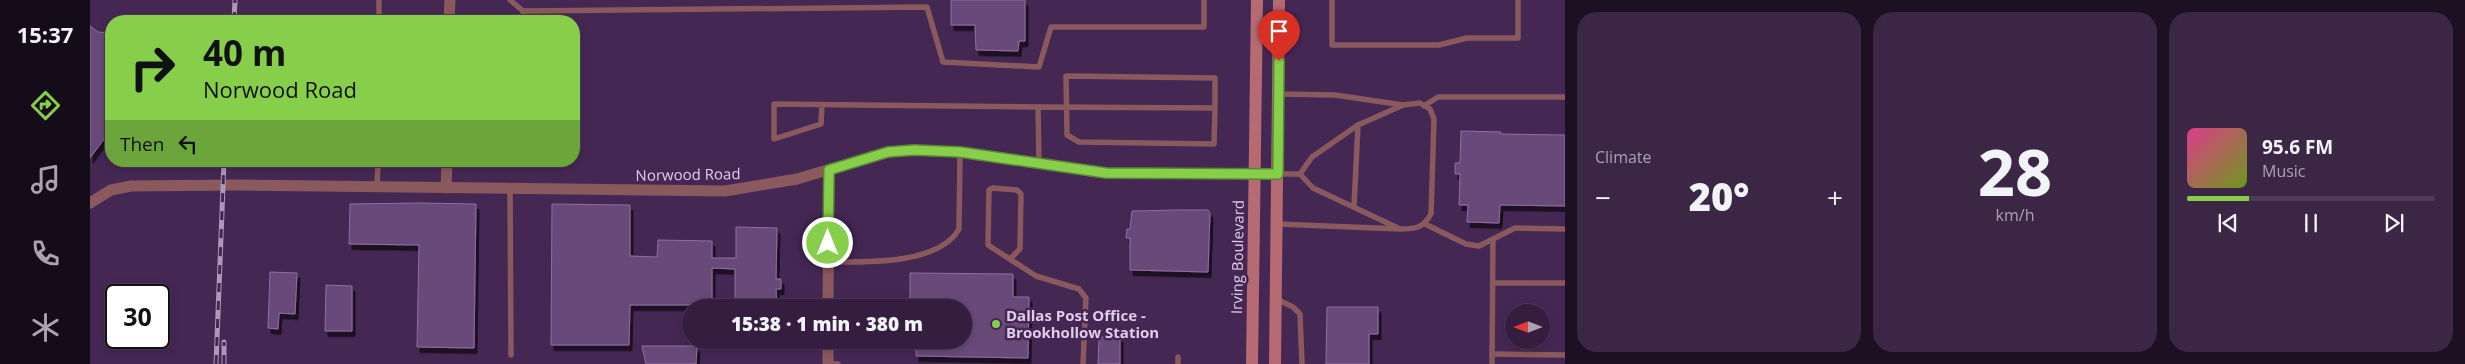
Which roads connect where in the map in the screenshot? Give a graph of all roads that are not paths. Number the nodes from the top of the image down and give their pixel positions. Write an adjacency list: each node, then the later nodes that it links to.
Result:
1 (379, 0): 10 (lane)
2 (450, 0): 11 (street)
3 (510, 0): 9 (lane)
4 (1204, 0): 9 (lane)
5 (1257, 0): 29 (main road, Irving Boulevard)
6 (1279, 0): 13 (main road)
7 (1332, 0): 8 (lane)
8 (1518, 0)
9 (523, 11): 12 (lane)
10 (379, 15)
11 (449, 15)
12 (523, 15)
13 (1278, 94): 16 (lane); 27 (main road)
14 (1565, 97): 17 (lane)
15 (822, 105): 15 (lane); 18 (lane)
16 (1403, 105): 17 (lane); 21 (lane)
17 (1424, 106): 36 (lane)
18 (1038, 107): 19 (lane); 23 (lane)
19 (1066, 108): 20 (lane); 20 (lane); 20 (lane)
20 (1215, 108)
21 (1358, 125): 28 (lane); 34 (lane)
22 (960, 152): 23 (street, Norwood Road); 26 (street, Norwood Road); 41 (lane)
23 (1039, 162): 29 (street, Norwood Road)
24 (378, 167): 30 (lane)
25 (447, 167): 31 (street)
26 (829, 170): 32 (street, Norwood Road); 41 (street)
27 (1278, 174): 28 (lane); 29 (street, Norwood Road); 35 (main road)
28 (1300, 174): 34 (lane)
29 (1255, 175): 53 (main road, Irving Boulevard)
30 (377, 187): 31 (street, Norwood Road); 33 (street, Norwood Road)
31 (446, 188): 32 (street, Norwood Road)
32 (510, 188): 48 (lane)
33 (90, 203)
34 (1354, 206): 37 (lane)
35 (1277, 224): 37 (lane); 45 (main road)
36 (1425, 224): 37 (lane); 39 (lane)
37 (1400, 229)
38 (1565, 229): 39 (lane)
39 (1493, 238): 42 (lane)
40 (1010, 259): 40 (lane); 52 (lane)
41 (828, 262): 44 (street)
42 (1493, 283): 43 (lane); 47 (lane)
43 (1565, 283)
44 (828, 299)
45 (1276, 299): 54 (main road); 55 (lane)
46 (828, 349): 50 (street)
47 (1492, 354): 49 (lane); 56 (lane)
48 (510, 355)
49 (1565, 355)
50 (828, 364): 51 (lane)
51 (838, 364)
52 (1083, 364)
53 (1252, 364)
54 (1276, 364)
55 (1302, 364)
56 (1492, 364)

